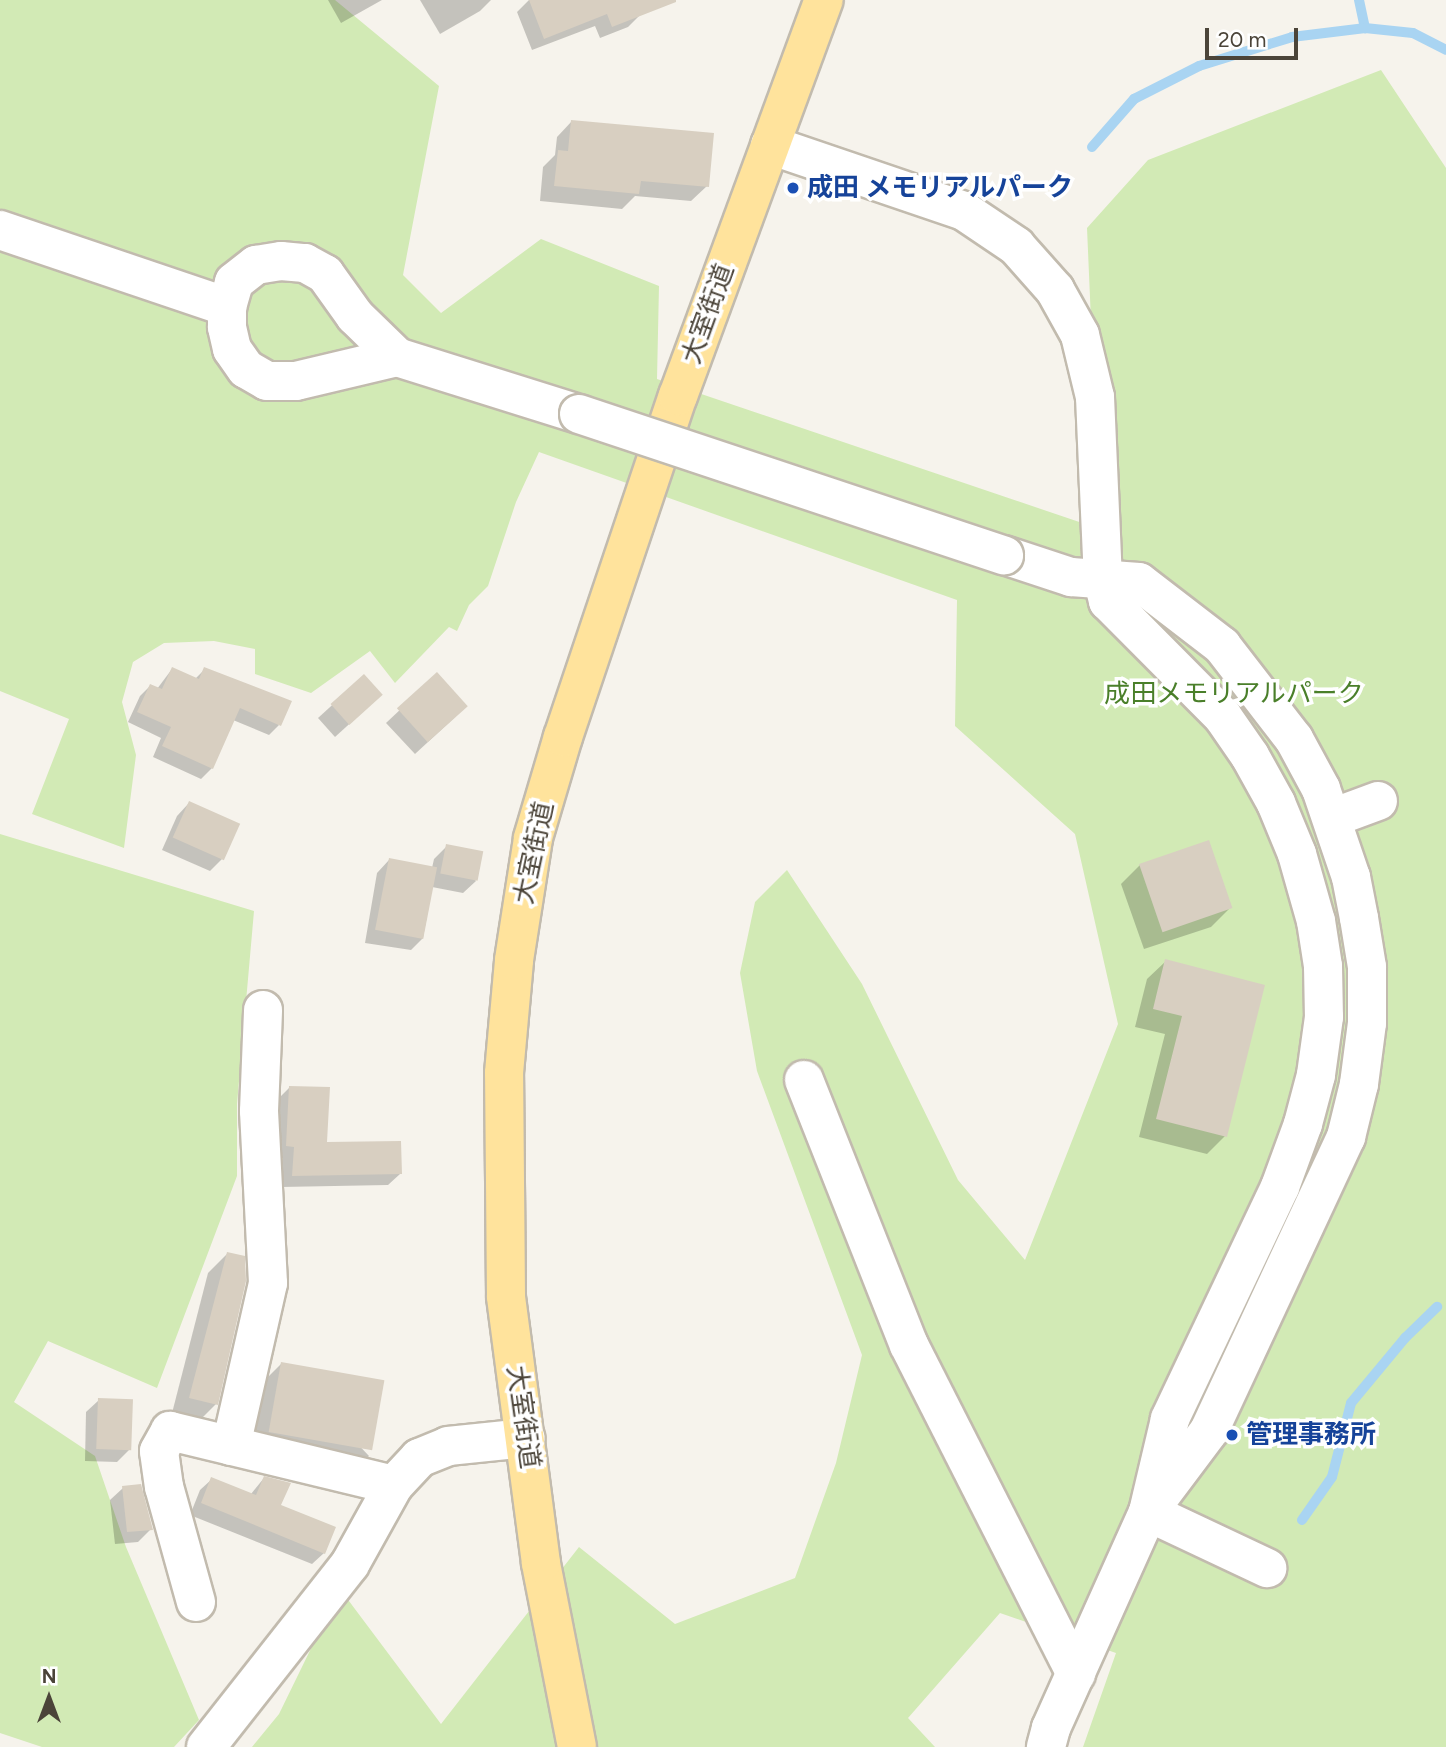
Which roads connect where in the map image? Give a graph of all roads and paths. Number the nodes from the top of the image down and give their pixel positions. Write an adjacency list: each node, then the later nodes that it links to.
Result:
1 (824, 0): 2 (main road, 大室街道)
2 (770, 145): 6 (street); 11 (main road, 大室街道)
3 (0, 230): 4 (street)
4 (226, 307): 5 (street); 5 (street)
5 (397, 357): 6 (street, bridge)
6 (1103, 581): 8 (street); 14 (street)
7 (1378, 801): 8 (street)
8 (1332, 818): 14 (street)
9 (263, 1010): 12 (street)
10 (804, 1080): 17 (street)
11 (526, 1438): 13 (street); 19 (main road, 大室街道)
12 (231, 1446): 13 (street); 16 (street)
13 (394, 1485): 18 (street)
14 (1148, 1512): 15 (street); 17 (street)
15 (1267, 1568)
16 (196, 1602)
17 (1076, 1674): 20 (street)
18 (206, 1747)
19 (577, 1747)
20 (1046, 1747)

